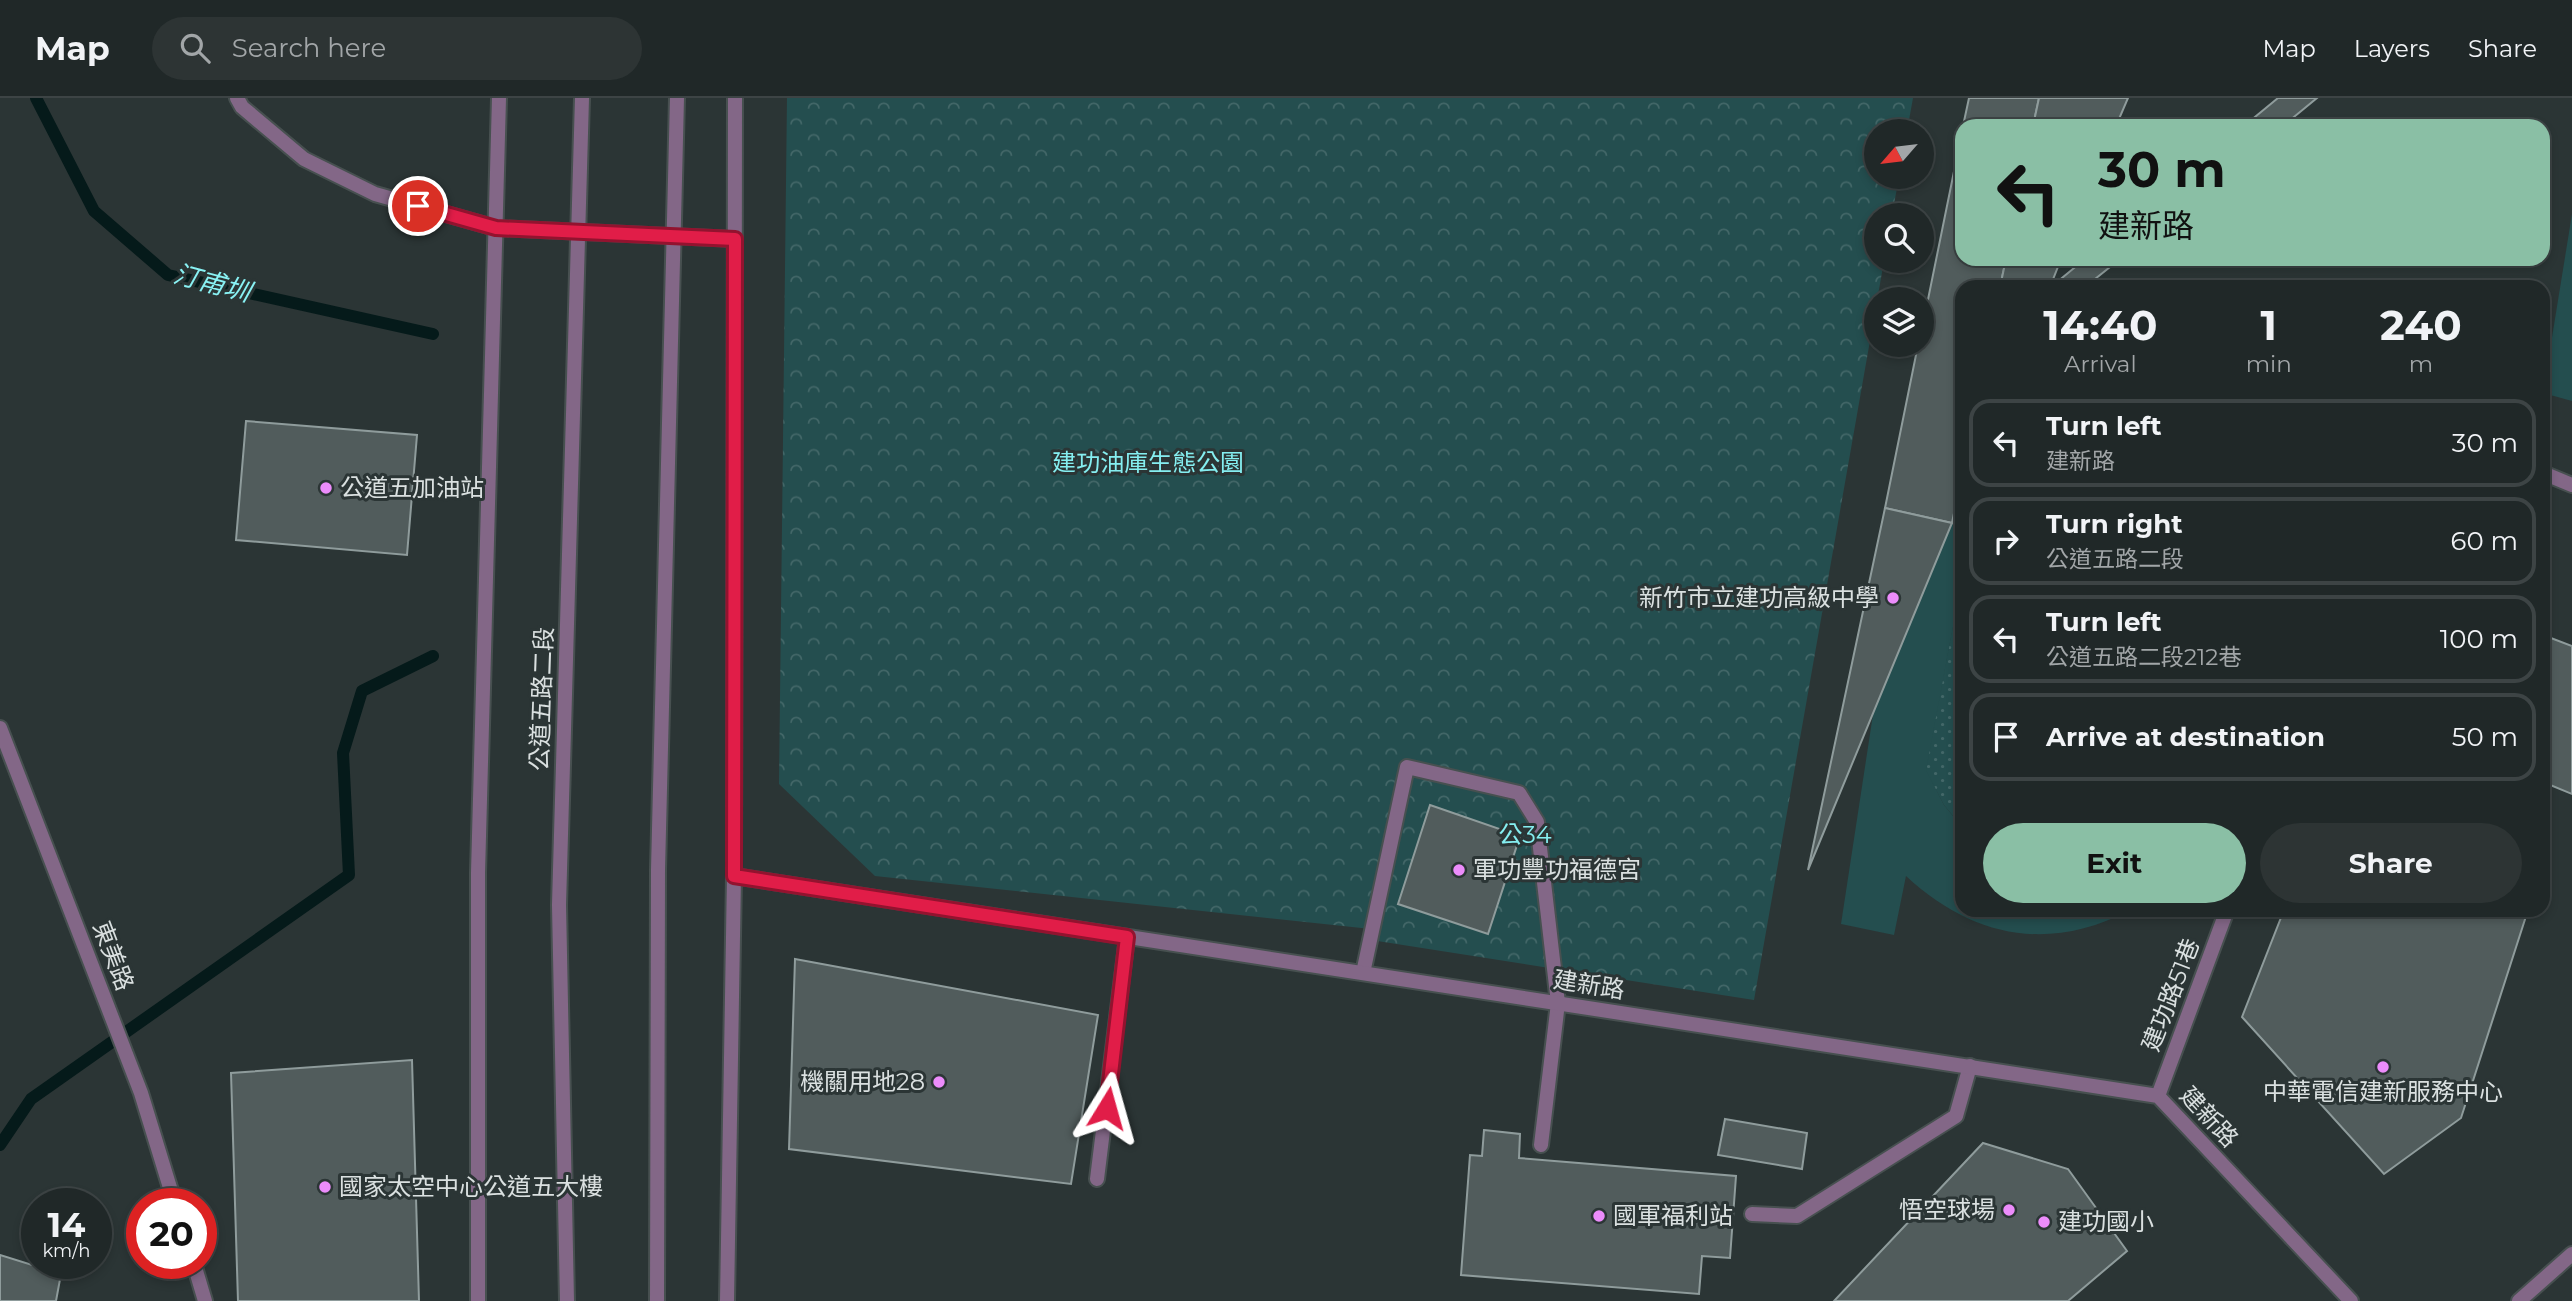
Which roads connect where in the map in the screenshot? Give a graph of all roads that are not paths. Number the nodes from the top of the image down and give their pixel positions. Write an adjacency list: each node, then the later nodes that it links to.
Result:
1 (237, 98): 6 (street)
2 (499, 98): 6 (street)
3 (582, 98): 7 (street, 公道五路二段)
4 (677, 98): 8 (street)
5 (735, 98): 9 (street)
6 (496, 228): 7 (street); 27 (street)
7 (577, 232): 8 (street); 28 (street, 公道五路二段)
8 (675, 236): 9 (street); 29 (street)
9 (735, 239): 13 (street)
10 (2550, 475): 11 (street)
11 (2572, 485)
12 (0, 728): 22 (street, 東美路)
13 (734, 876): 15 (street, 建新路); 30 (street)
14 (2224, 917): 19 (street, 建功路51巷)
15 (1127, 937): 16 (street, 建新路); 21 (street)
16 (1363, 973): 17 (street, 建新路); 17 (street)
17 (1558, 1003): 18 (street, 建新路); 20 (street)
18 (1970, 1066): 19 (street, 建新路); 23 (street)
19 (2158, 1096): 31 (street, 建新路)
20 (1541, 1146)
21 (1097, 1180)
22 (170, 1188)
23 (1752, 1214)
24 (2572, 1254): 32 (street)
25 (198, 1279): 26 (street)
26 (205, 1301)
27 (478, 1301)
28 (567, 1301)
29 (656, 1301)
30 (727, 1301)
31 (2351, 1301)
32 (2519, 1301)

